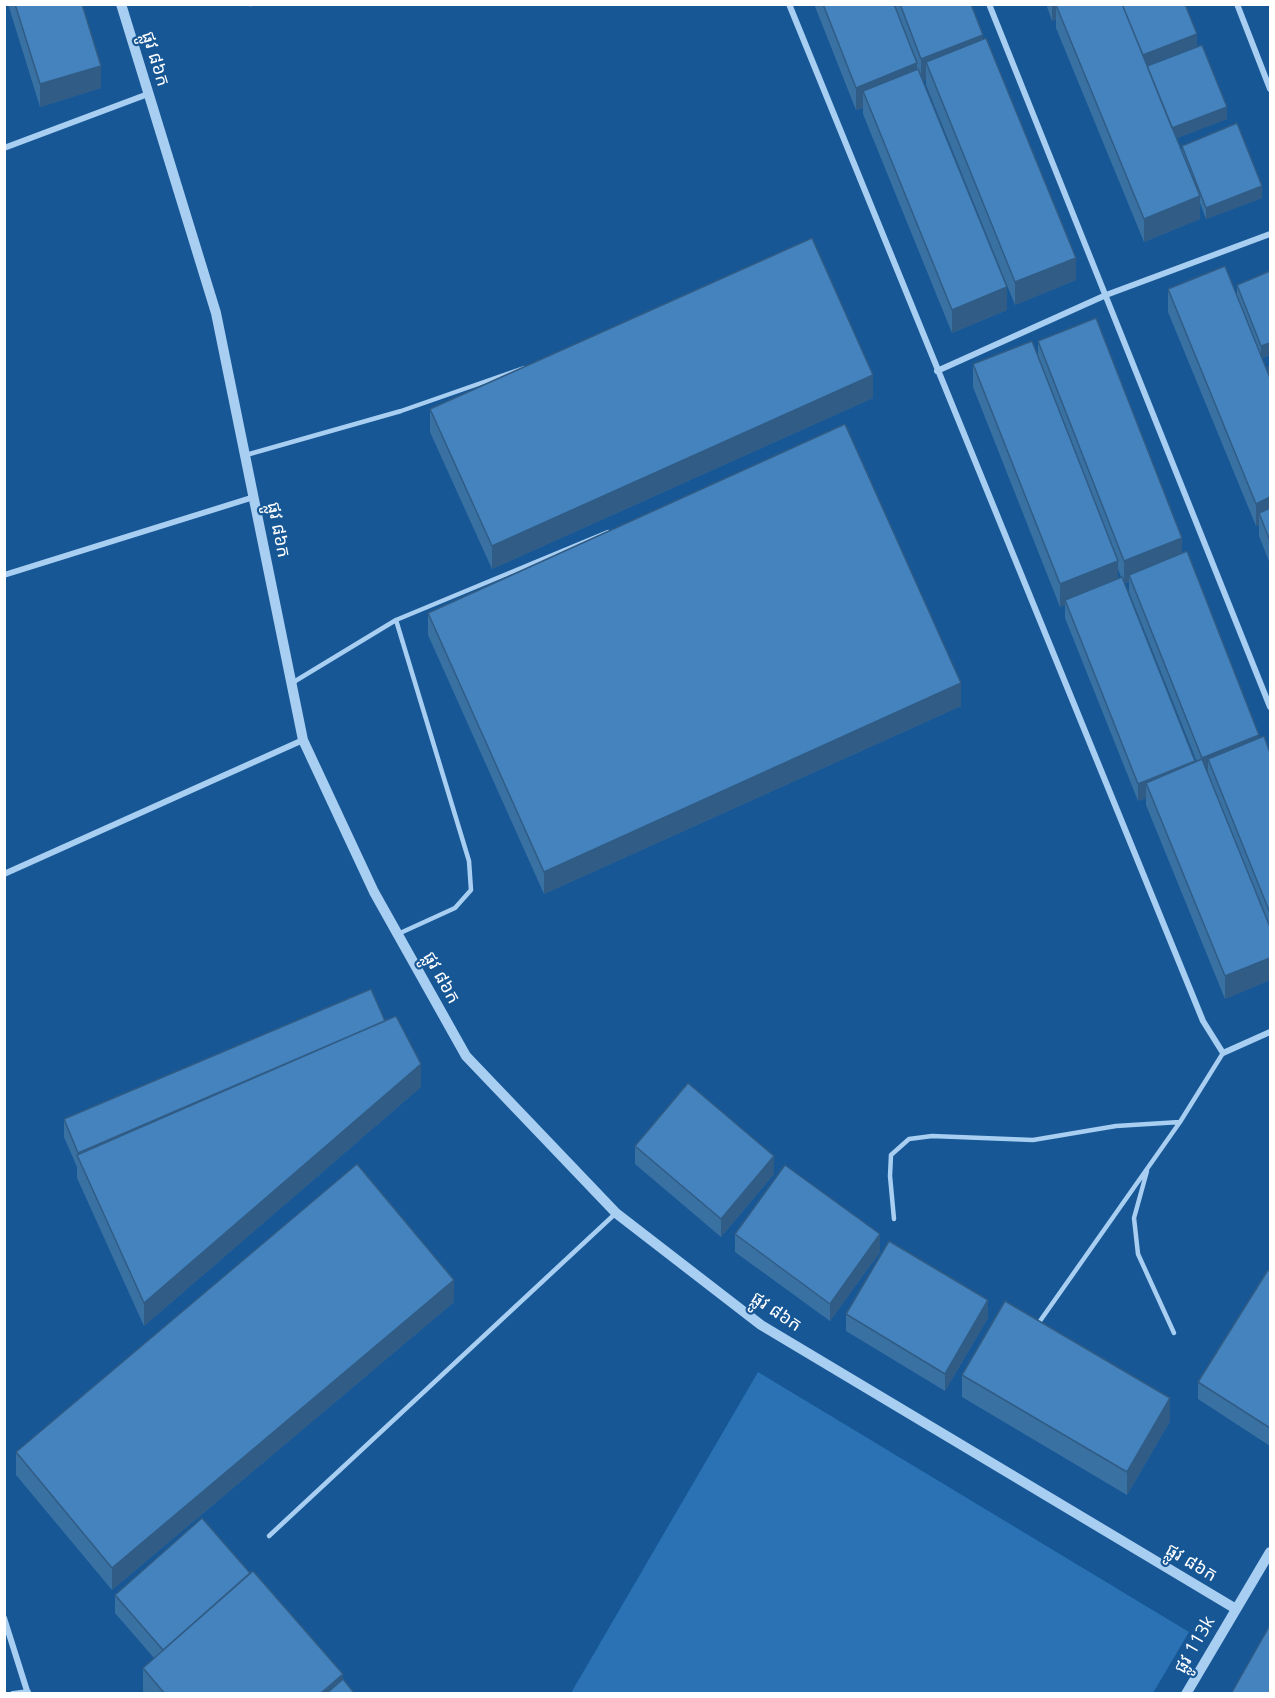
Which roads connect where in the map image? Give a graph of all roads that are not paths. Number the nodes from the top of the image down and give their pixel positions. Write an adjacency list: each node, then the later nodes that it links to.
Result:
1 (121, 4): 6 (street, ផ្លូវ ៨៦ក)
2 (789, 4): 11 (street)
3 (989, 4): 9 (street)
4 (1237, 4): 5 (street)
5 (1270, 89)
6 (148, 94): 7 (street); 12 (street, ផ្លូវ ៨៦ក)
7 (4, 148)
8 (1270, 234): 9 (street)
9 (1106, 295): 11 (street); 18 (street)
10 (532, 365): 12 (lane)
11 (937, 371): 23 (street)
12 (246, 455): 13 (street, ផ្លូវ ៨៦ក)
13 (254, 497): 15 (street); 17 (street, ផ្លូវ ៨៦ក)
14 (616, 528): 16 (lane)
15 (4, 575)
16 (396, 620): 17 (lane); 21 (lane)
17 (292, 683): 19 (street, ផ្លូវ ៨៦ក)
18 (1270, 707)
19 (303, 740): 20 (street); 21 (street, ផ្លូវ ៨៦ក)
20 (4, 874)
21 (398, 934): 26 (street, ផ្លូវ ៨៦ក)
22 (1270, 1032): 23 (street)
23 (1223, 1053): 24 (lane)
24 (1180, 1122): 25 (lane); 27 (lane)
25 (1148, 1165): 28 (lane); 29 (lane)
26 (616, 1213): 30 (lane); 32 (street, ផ្លូវ ៨៦ក)
27 (894, 1219)
28 (1040, 1320)
29 (1174, 1333)
30 (269, 1536)
31 (1270, 1552): 32 (street, ផ្លូវ 113k)
32 (1236, 1609): 36 (street, ផ្លូវ 113k)
33 (4, 1618): 34 (street)
34 (28, 1693): 35 (street)
35 (13, 1694)
36 (1186, 1694)

